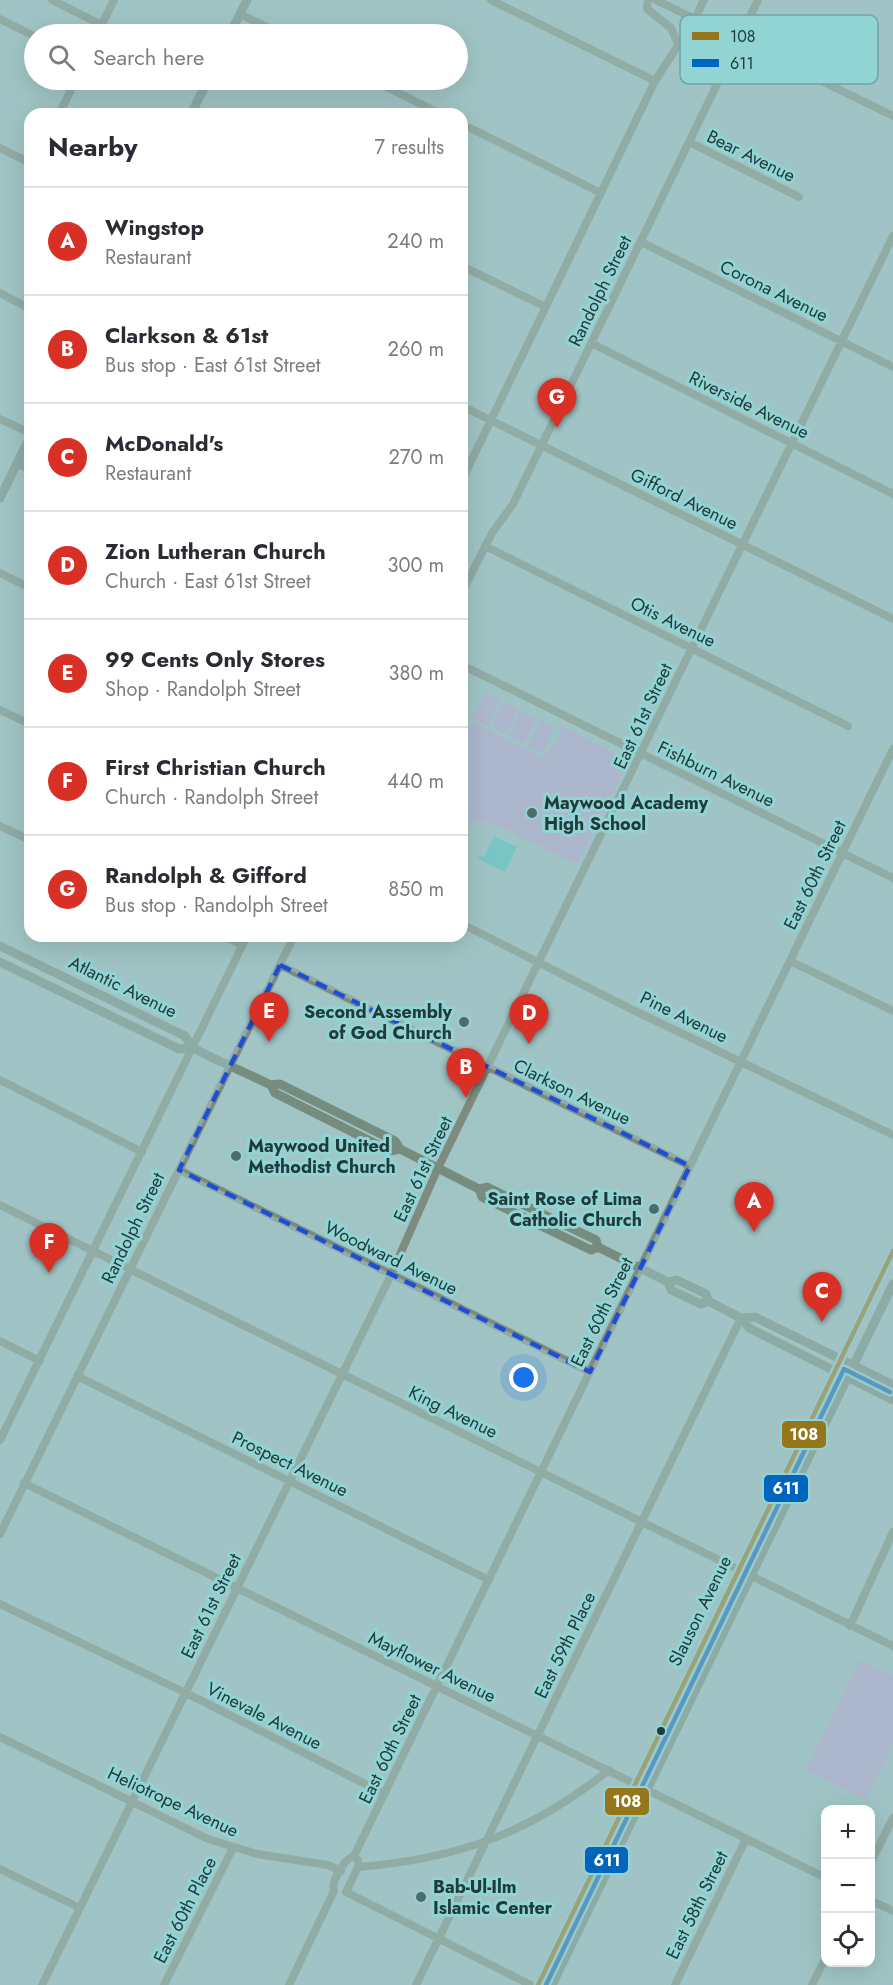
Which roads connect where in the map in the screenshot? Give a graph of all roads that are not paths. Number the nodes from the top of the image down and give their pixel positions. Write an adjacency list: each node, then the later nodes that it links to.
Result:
1 (52, 0): 14 (street)
2 (114, 0): 15 (street)
3 (247, 0): 9 (main road)
4 (491, 0): 21 (street)
5 (648, 0): 20 (street)
6 (656, 0): 10 (street)
7 (704, 0): 11 (street)
8 (758, 0): 12 (street, Randolph Street)
9 (240, 14): 16 (main road); 17 (street)
10 (687, 15)
11 (697, 15)
12 (750, 15)
13 (0, 19): 18 (street)
14 (100, 24)
15 (102, 24)
16 (235, 24)
17 (260, 24)
18 (24, 31)
19 (680, 41): 20 (street)
20 (678, 44): 21 (street)
21 (656, 81): 35 (street)
22 (717, 84): 32 (street, Randolph Street)
23 (828, 84): 30 (street)
24 (70, 90): 27 (street)
25 (203, 90): 28 (main road)
26 (392, 90): 29 (street)
27 (62, 108)
28 (194, 108)
29 (429, 108)
30 (893, 116)
31 (468, 127): 35 (street)
32 (689, 142): 36 (street, Bear Avenue); 38 (street, Randolph Street)
33 (0, 148): 34 (street)
34 (24, 160)
35 (601, 193): 42 (street)
36 (799, 197)
37 (893, 236): 43 (street, East 61st Street)
38 (641, 242): 43 (street, Corona Avenue); 44 (street, Randolph Street)
39 (468, 269): 42 (street)
40 (0, 293): 41 (street)
41 (24, 305)
42 (546, 307): 48 (street)
43 (842, 342): 45 (street, Corona Avenue); 50 (street, East 61st Street)
44 (591, 343): 50 (street, Riverside Avenue); 51 (street, Randolph Street)
45 (893, 367)
46 (468, 409): 48 (street, Gifford Avenue)
47 (0, 419): 49 (street)
48 (491, 420): 51 (street, Gifford Avenue); 55 (street)
49 (24, 432)
50 (792, 443): 56 (street, Riverside Avenue); 58 (street, East 61st Street)
51 (541, 445): 58 (street, Gifford Avenue); 59 (street, Randolph Street)
52 (24, 448): 53 (main road)
53 (17, 463): 54 (street); 57 (main road)
54 (24, 467)
55 (468, 468)
56 (893, 494)
57 (0, 498)
58 (743, 545): 63 (street, Gifford Avenue); 64 (street, East 61st Street)
59 (485, 546): 61 (street, Randolph Street); 64 (street, Otis Avenue)
60 (0, 573): 62 (street)
61 (468, 580)
62 (24, 585)
63 (893, 619)
64 (692, 649): 68 (street, Otis Avenue); 70 (street, East 61st Street)
65 (468, 668): 70 (street, Fishburn Avenue)
66 (0, 710): 67 (street)
67 (24, 721)
68 (848, 726)
69 (893, 749): 73 (street, East 60th Street)
70 (642, 754): 73 (street, Fishburn Avenue); 83 (street, East 61st Street)
71 (0, 826): 72 (street)
72 (24, 837)
73 (843, 853): 74 (street, Fishburn Avenue); 81 (street, East 60th Street)
74 (893, 878)
75 (468, 927): 83 (street, Pine Avenue)
76 (236, 942): 79 (street)
77 (244, 942): 79 (street, Randolph Street)
78 (291, 942): 84 (street, Randolph Street)
79 (242, 945): 86 (street, Randolph Street)
80 (0, 946): 86 (main road, Atlantic Avenue)
81 (790, 961): 85 (street); 87 (street, East 60th Street)
82 (0, 962): 86 (main road, Atlantic Avenue)
83 (539, 962): 87 (street, Pine Avenue); 89 (street, East 61st Street)
84 (280, 965): 88 (street, Randolph Street); 89 (street, Clarkson Avenue)
85 (893, 1011)
86 (193, 1048): 88 (main road, Atlantic Avenue); 92 (street, Randolph Street)
87 (741, 1061): 91 (street, Pine Avenue); 93 (street, East 60th Street)
88 (228, 1066): 94 (main road, Atlantic Avenue); 95 (street, Randolph Street)
89 (489, 1068): 93 (street, Clarkson Avenue); 94 (street, East 61st Street)
90 (0, 1080): 92 (street)
91 (893, 1135)
92 (142, 1152): 97 (street, Randolph Street)
93 (690, 1166): 99 (street, East 60th Street)
94 (438, 1168): 99 (main road, Atlantic Avenue); 101 (street, East 61st Street)
95 (178, 1170): 100 (street, Randolph Street); 101 (street, Woodward Avenue)
96 (0, 1205): 97 (street, King Avenue)
97 (94, 1251): 100 (street, King Avenue); 106 (street, Randolph Street)
98 (893, 1251): 105 (main road, Slauson Avenue)
99 (641, 1268): 103 (main road, Atlantic Avenue); 109 (street, East 60th Street)
100 (130, 1269): 110 (street, King Avenue); 111 (street, Randolph Street)
101 (391, 1275): 109 (street, Woodward Avenue); 110 (street, East 61st Street)
102 (893, 1284): 107 (main road, Slauson Avenue)
103 (741, 1318): 105 (main road); 108 (main road); 119 (street, East 59th Place)
104 (0, 1341): 106 (street)
105 (841, 1359): 107 (main road); 108 (main road, Slauson Avenue)
106 (40, 1361): 115 (street, Randolph Street)
107 (854, 1365): 112 (main road, Slauson Avenue); 113 (main road)
108 (835, 1371): 112 (main road); 122 (main road, Slauson Avenue)
109 (590, 1372): 116 (street, East 60th Street)
110 (342, 1374): 116 (street, King Avenue); 117 (street, East 61st Street)
111 (77, 1376): 117 (street, Prospect Avenue); 118 (street, Randolph Street)
112 (848, 1378): 114 (main road); 123 (main road, Slauson Avenue)
113 (893, 1385)
114 (893, 1400)
115 (0, 1440)
116 (541, 1472): 119 (street, King Avenue); 124 (street, East 60th Street)
117 (290, 1480): 124 (street, Prospect Avenue); 125 (street, East 61st Street)
118 (24, 1483): 121 (street, Randolph Street); 125 (street, Mayflower Avenue)
119 (642, 1521): 122 (street, King Avenue); 131 (street, East 59th Place)
120 (893, 1532): 127 (street)
121 (0, 1534)
122 (739, 1569): 123 (street, King Avenue); 134 (main road, Slauson Avenue)
123 (752, 1576): 127 (street, King Avenue); 135 (main road, Slauson Avenue)
124 (489, 1580): 129 (street, East 60th Street)
125 (238, 1587): 129 (street, Mayflower Avenue); 130 (street, East 61st Street)
126 (0, 1604): 130 (street, Vinevale Avenue)
127 (850, 1626): 128 (street, King Avenue)
128 (893, 1646)
129 (437, 1687): 131 (street, Mayflower Avenue); 136 (street, East 60th Street)
130 (186, 1693): 136 (street, Vinevale Avenue); 137 (street, East 61st Street)
131 (538, 1736): 133 (street, Mayflower Avenue); 140 (street, East 59th Place)
132 (0, 1737): 137 (street, Heliotrope Avenue)
133 (609, 1770): 134 (street, Mayflower Avenue); 140 (street)
134 (636, 1784): 135 (street, Mayflower Avenue); 160 (main road, Slauson Avenue)
135 (647, 1790): 139 (street, Mayflower Avenue); 161 (main road, Slauson Avenue)
136 (385, 1794): 142 (street, East 60th Street)
137 (132, 1802): 141 (street, Heliotrope Avenue); 151 (street, East 61st Street)
138 (893, 1818): 143 (street)
139 (746, 1839): 147 (street, Mayflower Avenue); 162 (street, East 58th Street)
140 (485, 1843): 144 (street); 153 (street, East 59th Place)
141 (233, 1848): 146 (street, Heliotrope Avenue); 156 (street, East 60th Place)
142 (354, 1856): 144 (street); 146 (street, East 60th Street)
143 (872, 1859)
144 (358, 1867): 149 (street)
145 (0, 1869): 151 (street)
146 (341, 1871): 148 (street, East 60th Street)
147 (821, 1876)
148 (334, 1891): 149 (street); 157 (street, East 60th Street)
149 (346, 1892): 153 (street)
150 (875, 1902): 152 (street)
151 (80, 1908): 155 (street, East 61st Street)
152 (893, 1911)
153 (439, 1938): 158 (street, East 59th Place); 159 (street)
154 (821, 1966): 163 (street)
155 (42, 1985)
156 (164, 1985)
157 (289, 1985)
158 (416, 1985)
159 (531, 1985)
160 (538, 1985)
161 (552, 1985)
162 (675, 1985)
163 (812, 1985)

